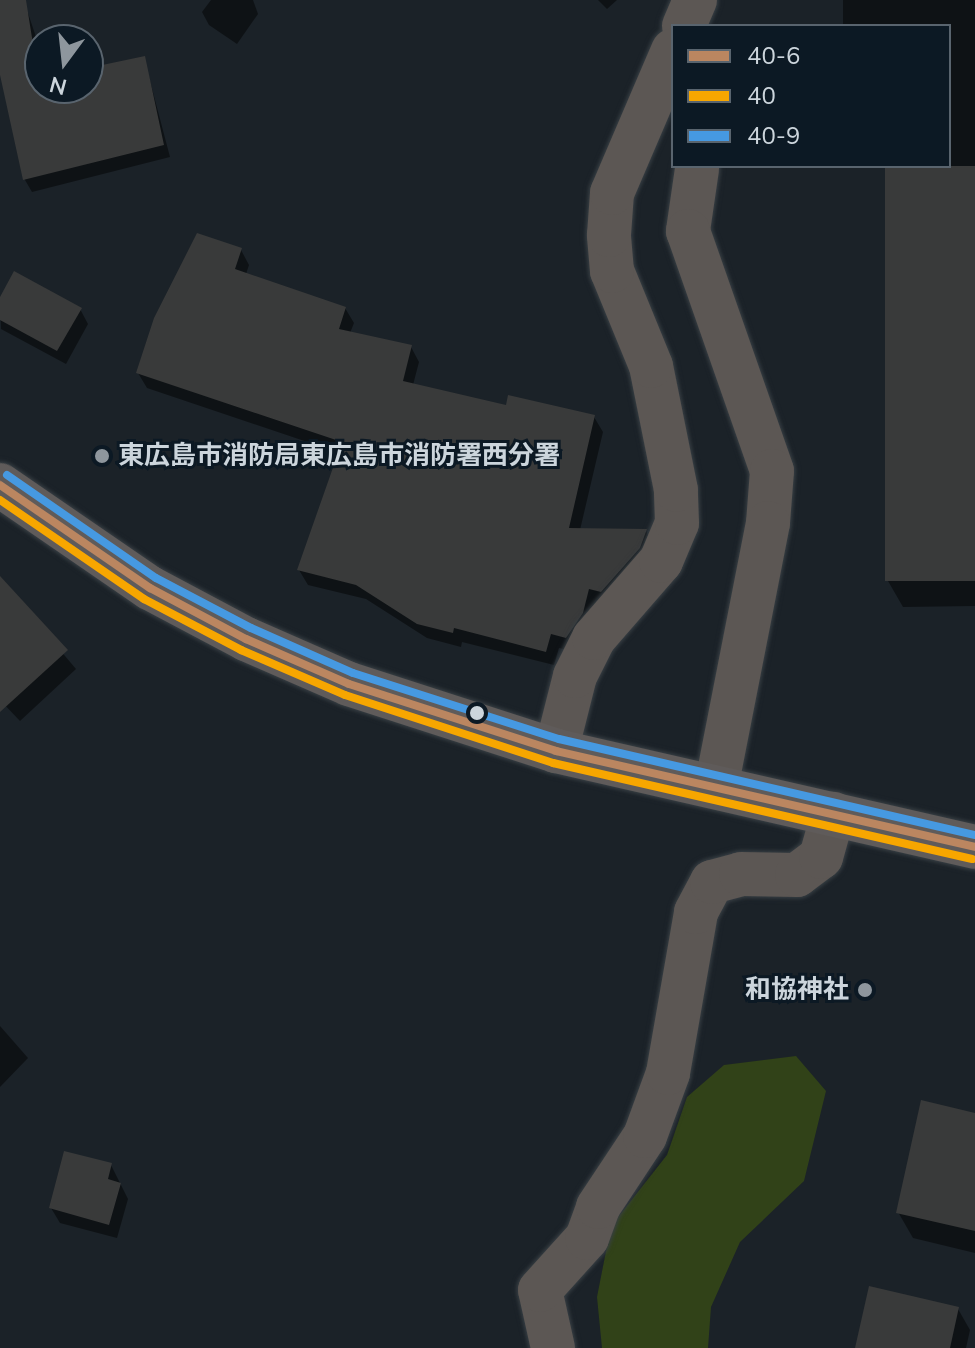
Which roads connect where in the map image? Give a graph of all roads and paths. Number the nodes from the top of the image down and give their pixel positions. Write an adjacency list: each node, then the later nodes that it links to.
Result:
1 (695, 0): 2 (street)
2 (685, 24)
3 (671, 56): 6 (street)
4 (697, 169): 7 (street)
5 (0, 485): 6 (highway)
6 (556, 751): 7 (highway)
7 (716, 787): 8 (highway)
8 (833, 814): 9 (highway); 10 (street)
9 (975, 847)
10 (553, 1348)

